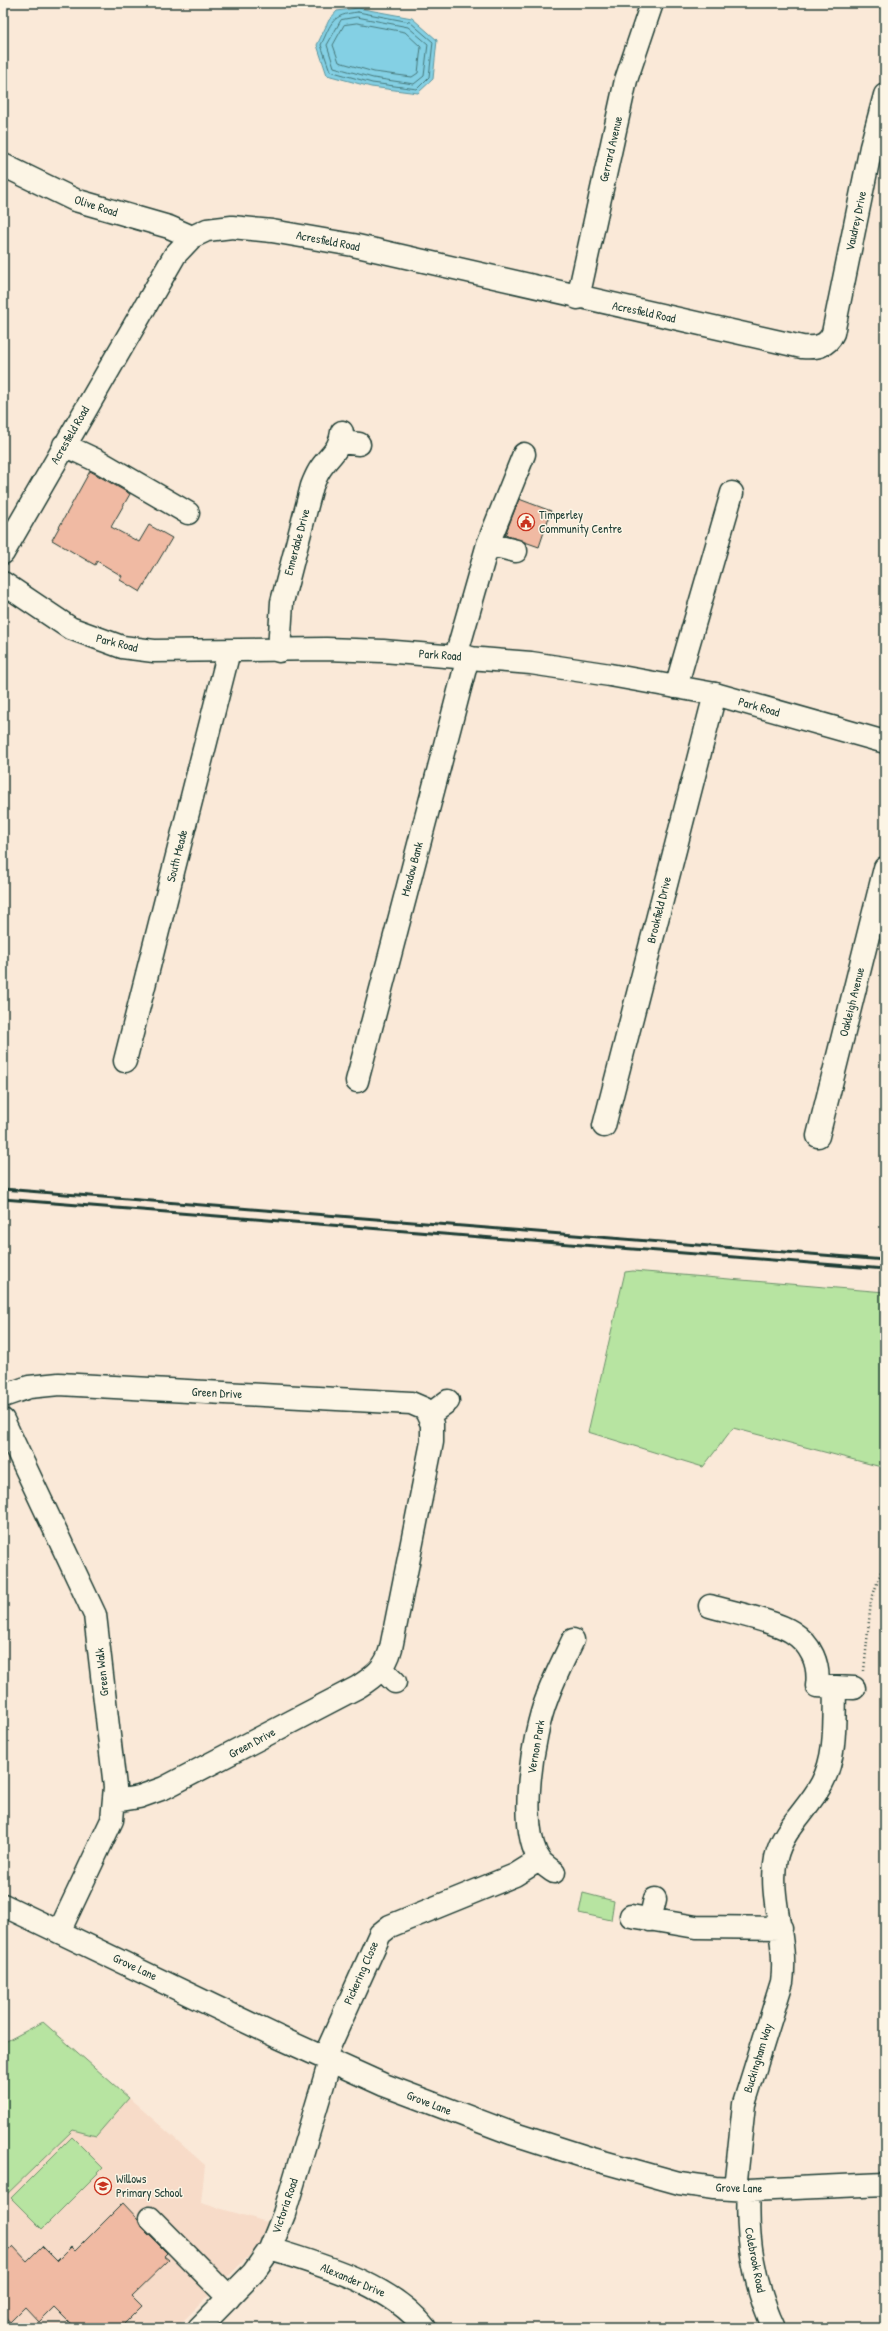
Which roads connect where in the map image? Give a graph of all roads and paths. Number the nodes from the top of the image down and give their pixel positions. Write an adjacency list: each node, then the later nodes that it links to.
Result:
1 (652, 3): 5 (street, Gerrard Avenue)
2 (884, 106): 6 (street, Vaudrey Drive)
3 (3, 165): 4 (street, Olive Road)
4 (192, 237): 5 (street, Acresfield Road); 8 (street, Acresfield Road)
5 (578, 298): 6 (street, Acresfield Road)
6 (824, 345)
7 (347, 439): 17 (street, Ennerdale Drive)
8 (64, 445): 11 (street); 14 (street, Acresfield Road)
9 (524, 454): 12 (street, Meadow Bank)
10 (732, 493): 19 (street)
11 (188, 513)
12 (488, 544): 13 (street); 18 (street, Meadow Bank)
13 (516, 552)
14 (3, 554)
15 (4, 588): 16 (street, Park Road)
16 (229, 651): 17 (street, Park Road); 23 (street, South Meade)
17 (279, 651): 18 (street, Park Road)
18 (462, 656): 19 (street, Park Road); 24 (street, Meadow Bank)
19 (676, 687): 20 (street, Park Road)
20 (715, 694): 21 (street, Park Road); 25 (street, Brookfield Drive)
21 (885, 742)
22 (885, 868): 26 (street, Oakleigh Avenue)
23 (124, 1061)
24 (357, 1081)
25 (604, 1126)
26 (818, 1136)
27 (3, 1396): 29 (street, Green Drive)
28 (448, 1401): 29 (street)
29 (429, 1415): 35 (street, Green Drive)
30 (3, 1420): 35 (street, Green Walk)
31 (885, 1560): 34 (path)
32 (710, 1606): 34 (street, Buckingham Way)
33 (573, 1640): 36 (street, Vernon Park)
34 (836, 1687): 39 (street, Buckingham Way)
35 (115, 1801): 40 (street, Green Walk)
36 (468, 1895): 41 (street, Pickering Close)
37 (3, 1904): 40 (street, Grove Lane)
38 (645, 1912): 39 (street)
39 (781, 1928): 43 (street, Buckingham Way)
40 (59, 1932): 41 (street, Grove Lane)
41 (327, 2060): 43 (street, Grove Lane); 45 (street, Victoria Road)
42 (885, 2184): 43 (street, Grove Lane)
43 (742, 2190): 49 (street, Colebrook Road)
44 (150, 2218): 46 (street)
45 (270, 2249): 46 (street, Victoria Road); 48 (street, Alexander Drive)
46 (229, 2298): 47 (street, Victoria Road)
47 (199, 2328)
48 (425, 2328)
49 (774, 2328)

